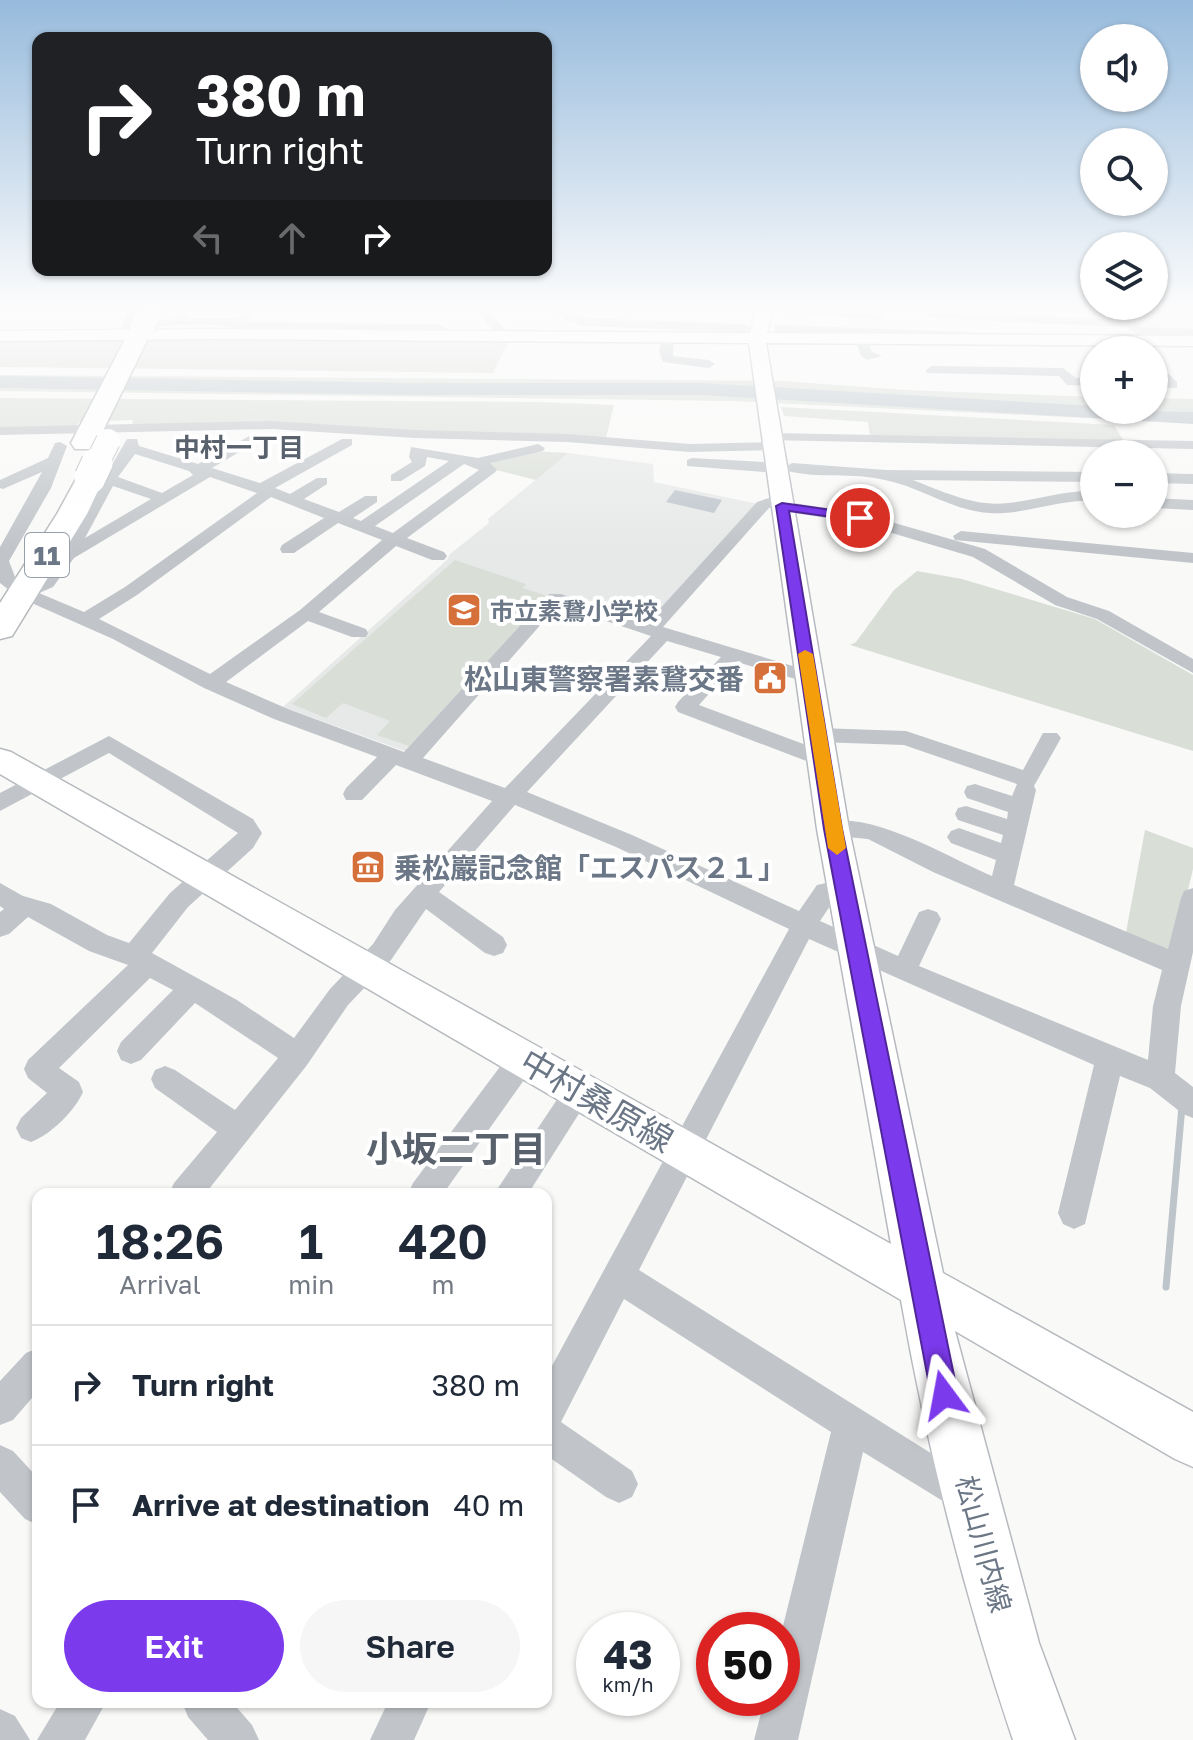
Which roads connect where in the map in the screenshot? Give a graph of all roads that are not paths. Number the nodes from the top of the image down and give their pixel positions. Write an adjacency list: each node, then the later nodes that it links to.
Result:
1 (123, 387): 17 (highway, 11)
2 (763, 387): 23 (street, 松山川内線)
3 (865, 423): 19 (street)
4 (239, 425): 15 (street); 17 (street); 17 (street)
5 (0, 431): 17 (street)
6 (255, 437): 8 (street); 11 (street); 24 (street)
7 (0, 438): 17 (street)
8 (226, 438): 17 (street); 24 (street)
9 (567, 438): 10 (street); 13 (street); 15 (street)
10 (593, 440): 23 (street); 23 (street)
11 (347, 442): 15 (street); 32 (street)
12 (470, 444): 13 (street); 15 (street); 20 (street)
13 (509, 444): 18 (street); 20 (street)
14 (0, 445): 17 (street)
15 (418, 445): 22 (street); 28 (street)
16 (1193, 445): 19 (street)
17 (96, 448): 24 (street); 31 (street); 34 (street); 41 (street); 46 (street); 49 (highway, 11)
18 (538, 448): 20 (street); 21 (street)
19 (868, 456): 23 (street); 23 (street); 25 (street)
20 (483, 459): 22 (street); 44 (street)
21 (618, 459)
22 (460, 460): 42 (street)
23 (776, 462): 39 (street); 53 (street); 57 (street, 松山川内線)
24 (199, 467): 32 (street); 34 (street)
25 (886, 475): 26 (street); 39 (street)
26 (1080, 477)
27 (1168, 478): 29 (street)
28 (396, 479)
29 (1193, 479)
30 (322, 481): 36 (street)
31 (1, 486)
32 (265, 490): 36 (street); 51 (street)
33 (1080, 495): 39 (street)
34 (162, 498): 46 (street)
35 (371, 499): 40 (street)
36 (291, 500): 40 (street)
37 (1168, 504): 38 (street)
38 (1193, 505)
39 (915, 513): 48 (street); 56 (street)
40 (339, 518): 42 (street); 45 (street)
41 (24, 521): 43 (street); 49 (street)
42 (363, 527): 44 (street)
43 (0, 529)
44 (395, 541): 47 (street); 50 (street)
45 (288, 549)
46 (67, 556): 49 (street)
47 (438, 556)
48 (1193, 558)
49 (8, 583): 51 (street); 52 (highway, 11)
50 (306, 614): 54 (street); 58 (street)
51 (84, 620): 58 (street)
52 (0, 629)
53 (658, 632): 55 (street); 61 (street); 66 (street)
54 (359, 633)
55 (734, 654): 57 (street); 60 (street)
56 (1193, 667)
57 (809, 677): 60 (street, 松山川内線)
58 (211, 683): 61 (street)
59 (1050, 738): 60 (street)
60 (820, 747): 69 (street, 松山川内線)
61 (401, 757): 65 (street); 66 (street)
62 (0, 760): 63 (street, 中村桑原線)
63 (39, 781): 67 (street); 71 (street, 中村桑原線); 71 (street)
64 (975, 792): 68 (street)
65 (354, 794)
66 (510, 796): 75 (street); 79 (street)
67 (0, 803)
68 (1019, 809): 70 (street); 70 (street)
69 (833, 829): 72 (street, 松山川内線); 73 (street)
70 (1009, 855): 73 (street)
71 (204, 878): 83 (street); 85 (street, 中村桑原線)
72 (844, 889): 79 (street); 82 (street, 松山川内線)
73 (1001, 890): 84 (street)
74 (0, 893): 77 (street)
75 (424, 894): 81 (street); 85 (street)
76 (1193, 898): 84 (street)
77 (24, 906): 80 (street); 83 (street)
78 (928, 919): 86 (street)
79 (804, 924): 82 (street); 98 (street)
80 (0, 927)
81 (494, 945)
82 (856, 948): 86 (street); 104 (street, 松山川内線)
83 (140, 960): 87 (street); 96 (street)
84 (1183, 961): 93 (street)
85 (367, 967): 89 (street); 90 (street, 中村桑原線)
86 (904, 971): 91 (street)
87 (193, 988): 88 (street); 89 (street)
88 (131, 1051)
89 (297, 1056): 97 (street)
90 (524, 1057): 94 (street, 中村桑原線); 100 (street)
91 (1110, 1058): 93 (street); 102 (street)
92 (165, 1079): 97 (street)
93 (1160, 1079): 95 (street)
94 (580, 1090): 98 (street, 中村桑原線); 101 (street)
95 (1193, 1104)
96 (31, 1128)
97 (238, 1129): 99 (street)
98 (685, 1152): 103 (street); 104 (street, 中村桑原線)
99 (190, 1188)
100 (428, 1188)
101 (514, 1188)
102 (1074, 1213)
103 (618, 1276): 106 (street); 108 (street)
104 (922, 1286): 110 (street, 中村桑原線); 114 (street, 松山川内線)
105 (32, 1372): 107 (street)
106 (552, 1402)
107 (0, 1407)
108 (852, 1422): 114 (street); 123 (street)
109 (552, 1437): 112 (street)
110 (1193, 1441)
111 (0, 1464): 113 (street)
112 (619, 1484)
113 (32, 1499)
114 (971, 1499): 124 (street, 松山川内線)
115 (81, 1708): 120 (street)
116 (208, 1708): 121 (street)
117 (407, 1708): 122 (street)
118 (0, 1731): 119 (street)
119 (8, 1740)
120 (59, 1740)
121 (237, 1740)
122 (392, 1740)
123 (776, 1740)
124 (1044, 1740)

